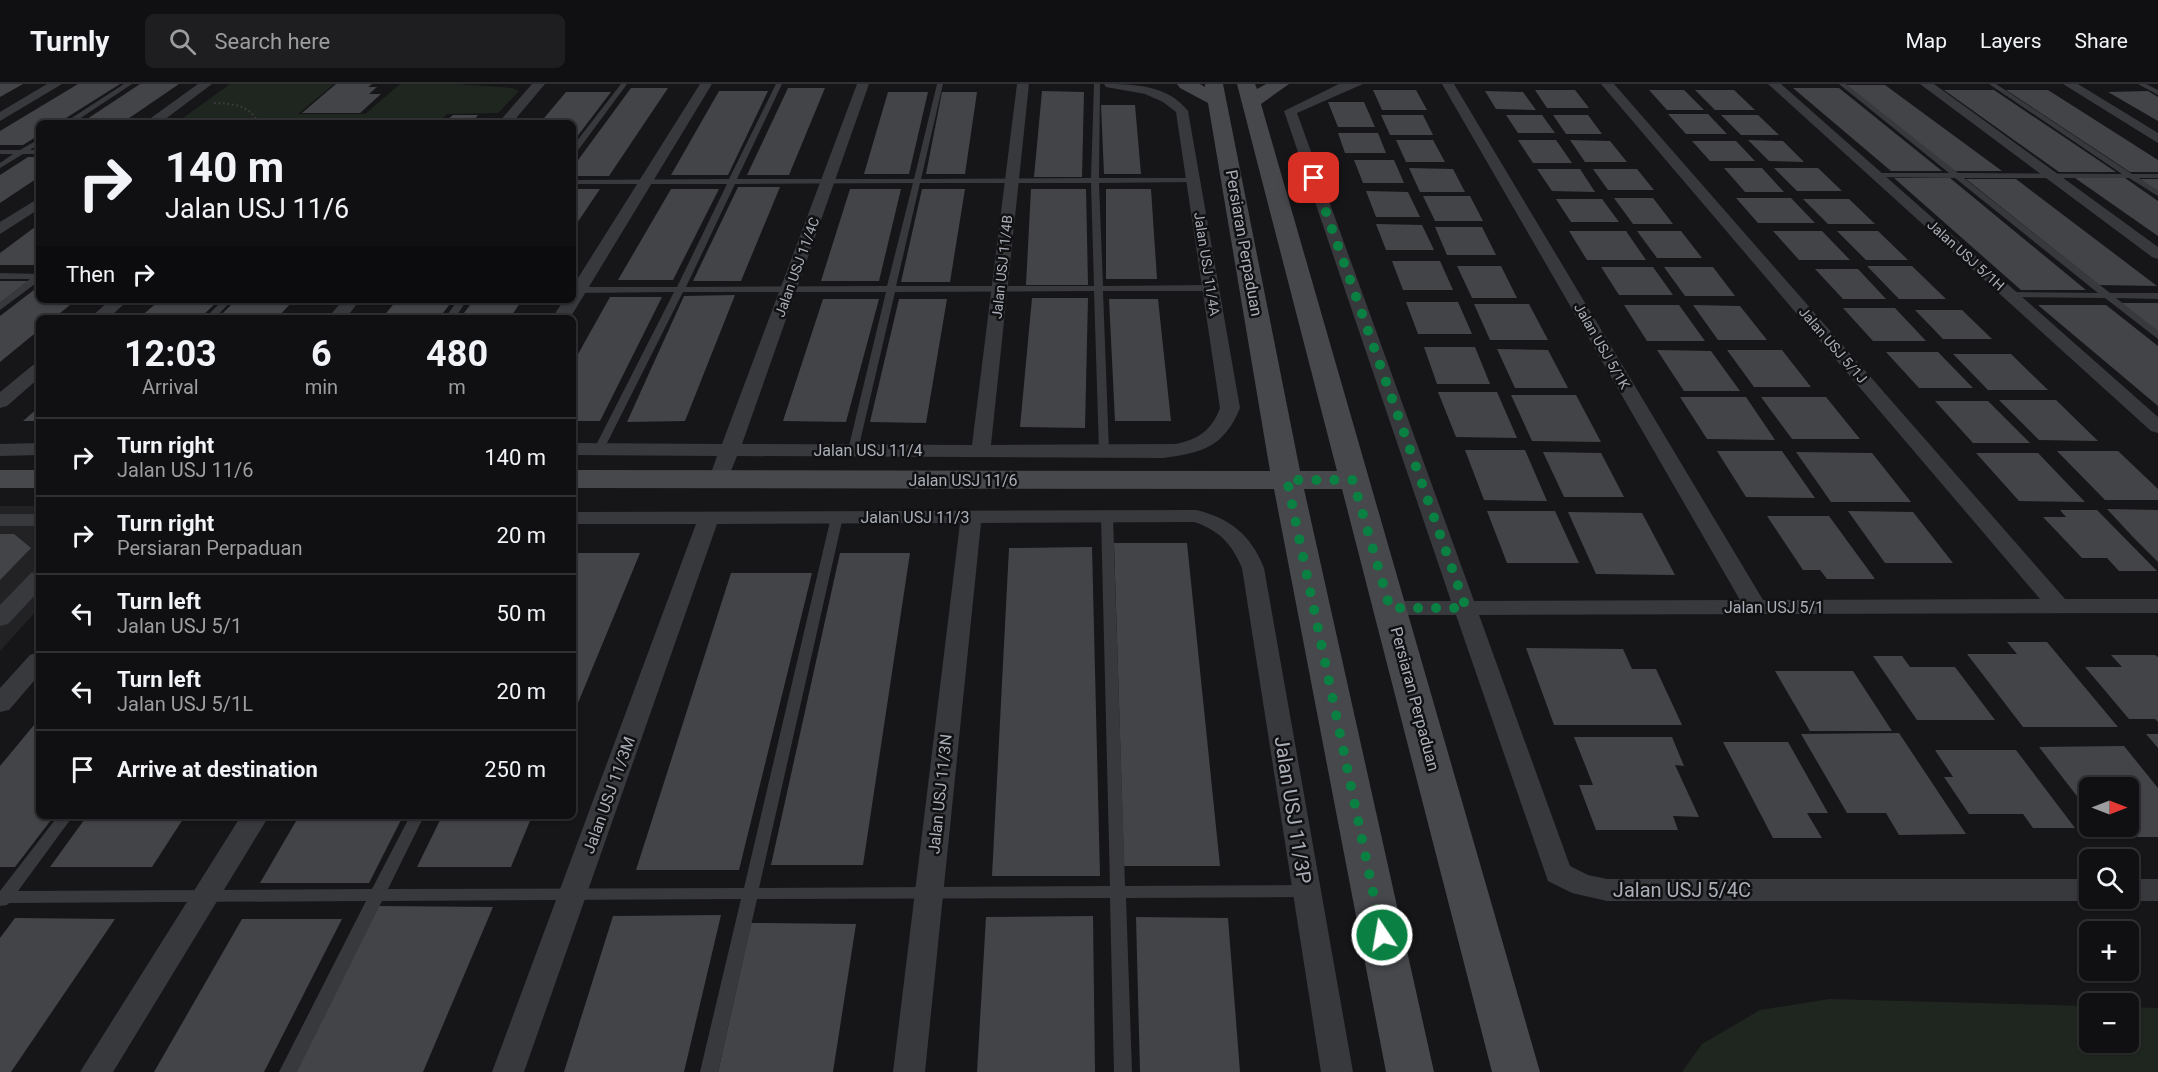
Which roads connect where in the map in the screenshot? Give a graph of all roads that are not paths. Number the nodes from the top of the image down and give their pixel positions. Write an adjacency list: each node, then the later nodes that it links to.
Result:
1 (56, 84): 27 (street)
2 (129, 84): 28 (lane)
3 (206, 84): 29 (street)
4 (539, 84): 30 (street)
5 (624, 84): 33 (lane)
6 (706, 84): 49 (street)
7 (779, 84): 50 (lane)
8 (863, 84): 45 (street, Jalan USJ 11/4C)
9 (940, 84): 46 (lane)
10 (1023, 84): 47 (street, Jalan USJ 11/4B)
11 (1097, 84): 43 (lane)
12 (1110, 84): 44 (street, Jalan USJ 11/4A)
13 (1186, 84): 24 (main road)
14 (1280, 84): 26 (main road)
15 (1357, 84): 108 (street, Jalan USJ 5/4C)
16 (1448, 84): 106 (street, Jalan USJ 5/1K)
17 (1607, 84): 104 (street, Jalan USJ 5/1J)
18 (1774, 84): 38 (street, Jalan USJ 5/1H)
19 (1842, 84): 39 (lane)
20 (1926, 84): 40 (street)
21 (1992, 84): 41 (lane)
22 (2069, 84): 31 (street)
23 (2141, 84): 25 (lane)
24 (1216, 92): 93 (main road, Persiaran Perpaduan)
25 (2158, 93)
26 (1249, 94): 94 (main road, Persiaran Perpaduan)
27 (0, 117)
28 (73, 120)
29 (155, 120)
30 (508, 120)
31 (2158, 139)
32 (36, 143): 35 (lane)
33 (576, 147)
34 (0, 152): 35 (lane)
35 (22, 152): 36 (lane); 37 (lane)
36 (36, 152)
37 (0, 166)
38 (1875, 175): 39 (lane); 66 (street, Jalan USJ 5/1H)
39 (1956, 175): 40 (lane); 67 (lane)
40 (2051, 175): 41 (lane); 54 (street)
41 (2131, 176): 42 (lane); 51 (lane)
42 (2158, 176)
43 (1095, 180): 44 (lane); 47 (lane); 62 (lane)
44 (1194, 180): 58 (street, Jalan USJ 11/4A)
45 (828, 181): 46 (lane); 50 (lane); 59 (street, Jalan USJ 11/4C)
46 (917, 181): 47 (lane); 60 (lane)
47 (1012, 181): 61 (street, Jalan USJ 11/4B)
48 (576, 182): 49 (lane)
49 (645, 182): 50 (lane); 64 (street)
50 (732, 182): 63 (lane)
51 (2158, 194)
52 (32, 211): 53 (street)
53 (0, 230)
54 (2158, 254)
55 (0, 276): 56 (lane)
56 (36, 277)
57 (36, 279): 72 (lane)
58 (1211, 288): 62 (lane); 88 (street, Jalan USJ 11/4A)
59 (789, 289): 60 (lane); 63 (lane); 83 (street, Jalan USJ 11/4C)
60 (892, 289): 61 (lane); 85 (lane)
61 (999, 289): 62 (lane); 86 (street, Jalan USJ 11/4B)
62 (1098, 289): 87 (lane)
63 (680, 290): 65 (lane); 82 (lane)
64 (576, 292)
65 (576, 295)
66 (2010, 295): 67 (lane); 79 (street, Jalan USJ 5/1H)
67 (2106, 296): 68 (lane); 76 (lane)
68 (2158, 296)
69 (116, 303): 73 (street)
70 (225, 303): 74 (lane)
71 (350, 303): 75 (street)
72 (0, 307)
73 (102, 315)
74 (213, 315)
75 (340, 315)
76 (2158, 336)
77 (36, 372): 78 (street)
78 (0, 402)
79 (2158, 427)
80 (36, 449): 84 (street)
81 (576, 449): 82 (street, Jalan USJ 11/4)
82 (599, 449): 83 (street, Jalan USJ 11/4)
83 (731, 449): 85 (street, Jalan USJ 11/4); 92 (street, Jalan USJ 11/4C)
84 (0, 450)
85 (853, 450): 86 (street, Jalan USJ 11/4)
86 (981, 450): 87 (street, Jalan USJ 11/4)
87 (1104, 451): 88 (street, Jalan USJ 11/4)
88 (1163, 452)
89 (0, 479): 90 (main road)
90 (36, 479)
91 (576, 479): 92 (main road, Jalan USJ 11/6)
92 (720, 479): 93 (main road, Jalan USJ 11/6)
93 (1287, 480): 94 (main road, Jalan USJ 11/6); 133 (main road, Persiaran Perpaduan)
94 (1353, 480): 107 (main road, Persiaran Perpaduan)
95 (971, 516): 96 (street, Jalan USJ 11/3); 97 (street, Jalan USJ 11/3); 120 (street, Jalan USJ 11/3N)
96 (1107, 516): 102 (street, Jalan USJ 11/3); 118 (lane)
97 (837, 517): 99 (street, Jalan USJ 11/3); 122 (lane)
98 (576, 518): 99 (street, Jalan USJ 11/3)
99 (709, 518): 121 (street, Jalan USJ 11/3M)
100 (0, 520): 101 (street)
101 (36, 520)
102 (1246, 549): 119 (street, Jalan USJ 11/3P)
103 (36, 581): 109 (street)
104 (2058, 606): 105 (street, Jalan USJ 5/1); 106 (street, Jalan USJ 5/1)
105 (2158, 606)
106 (1756, 607): 108 (street, Jalan USJ 5/1)
107 (1390, 608): 108 (street, Jalan USJ 5/1); 134 (main road, Persiaran Perpaduan)
108 (1466, 608): 115 (street, Jalan USJ 5/4C)
109 (2, 614)
110 (36, 663): 111 (street)
111 (0, 704)
112 (64, 819): 125 (lane)
113 (253, 819): 123 (street)
114 (416, 819): 124 (lane)
115 (2079, 890)
116 (2139, 890): 117 (street)
117 (2158, 890)
118 (1118, 891): 119 (lane); 120 (lane); 131 (lane)
119 (1306, 891): 132 (street, Jalan USJ 11/3P)
120 (929, 892): 122 (lane); 130 (street, Jalan USJ 11/3N)
121 (573, 894): 122 (lane); 124 (lane); 128 (street, Jalan USJ 11/3M)
122 (750, 894): 129 (lane)
123 (205, 896): 124 (lane); 125 (lane); 126 (street)
124 (377, 896): 127 (lane)
125 (2, 900)
126 (96, 1072)
127 (288, 1072)
128 (508, 1072)
129 (709, 1072)
130 (909, 1072)
131 (1123, 1072)
132 (1336, 1072)
133 (1410, 1072)
134 (1516, 1072)

